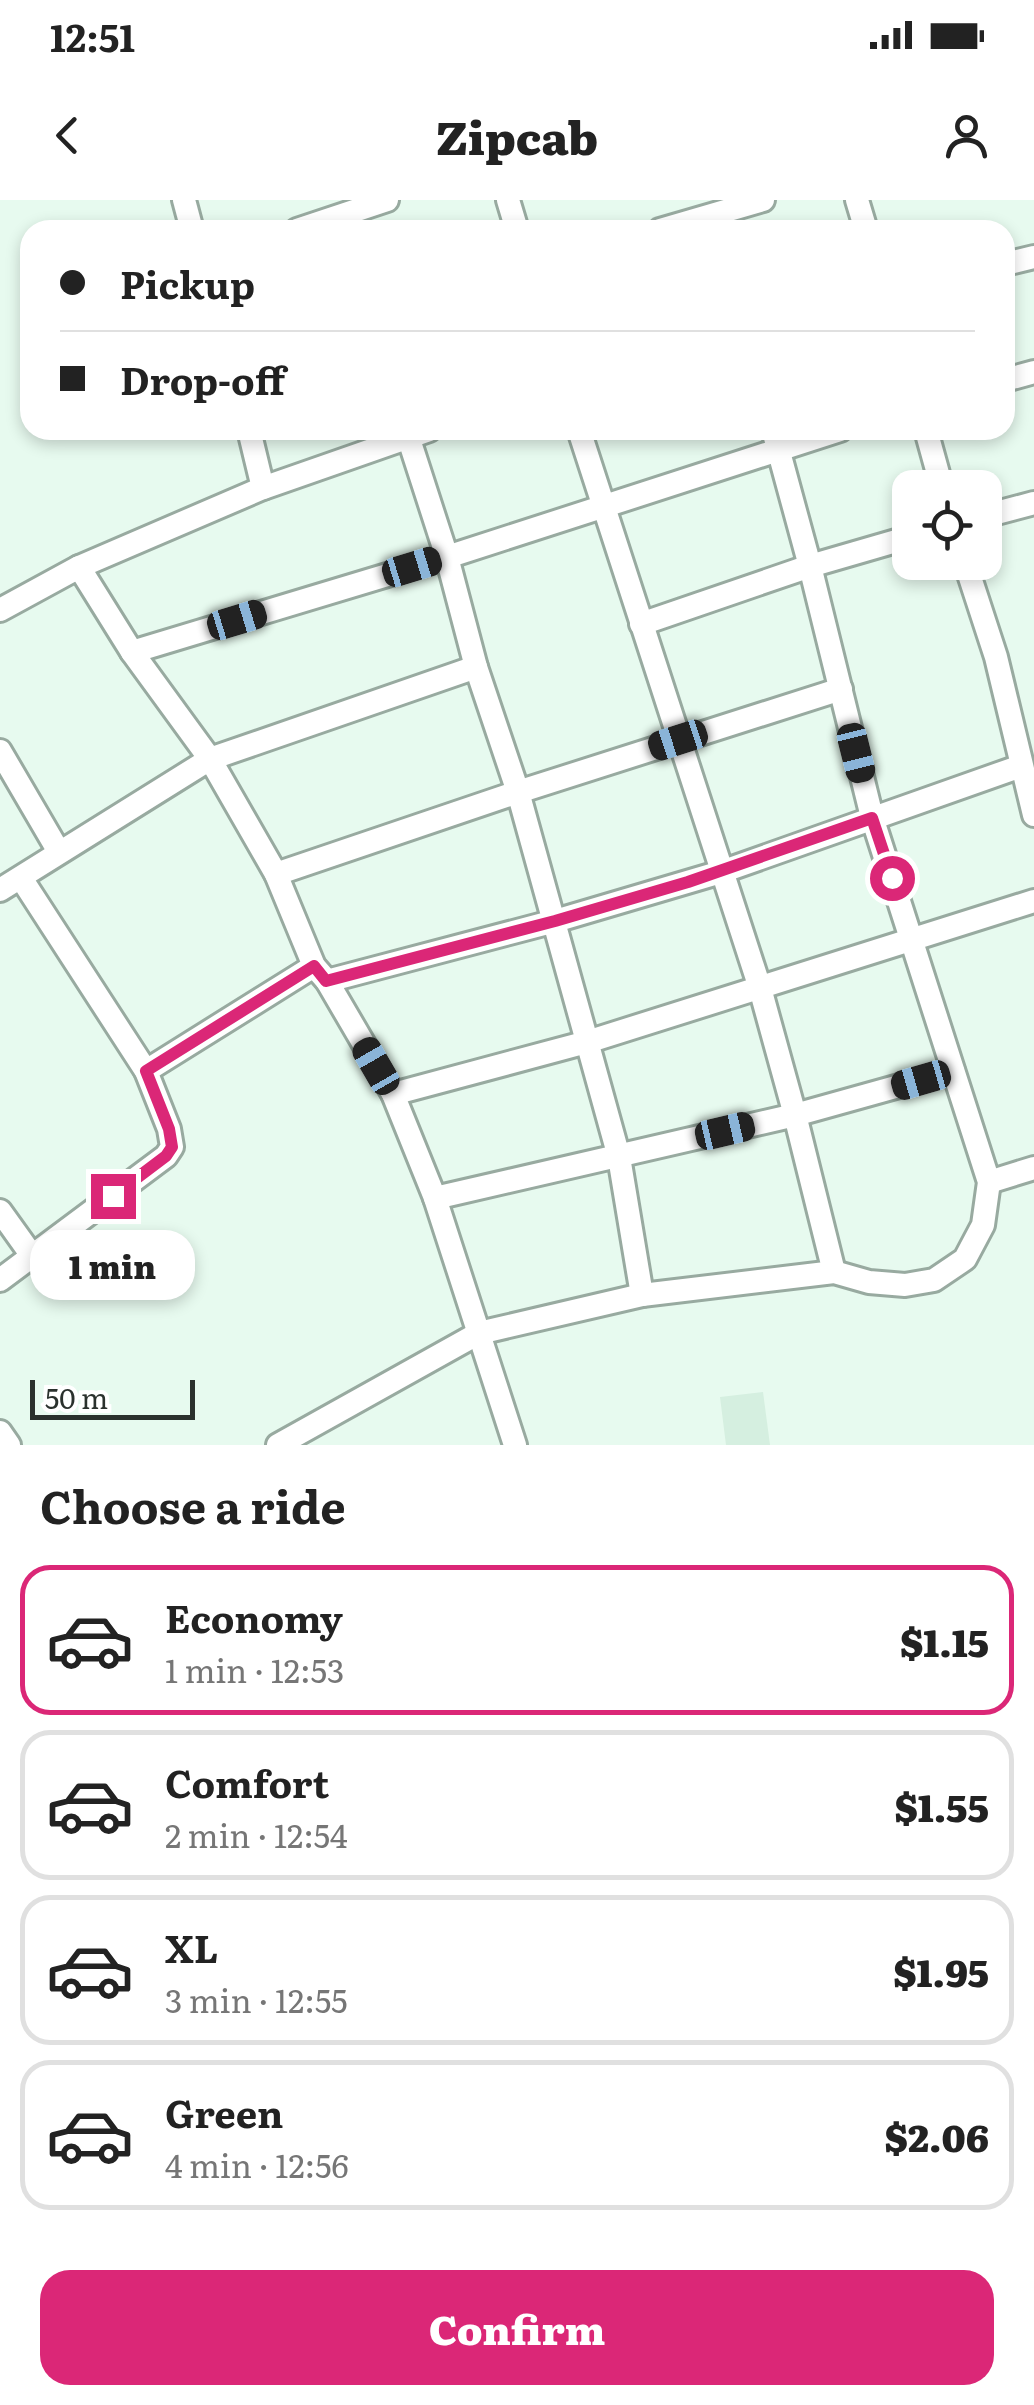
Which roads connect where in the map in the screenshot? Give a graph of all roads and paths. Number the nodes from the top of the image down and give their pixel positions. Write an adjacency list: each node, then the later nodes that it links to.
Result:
1 (387, 200): 3 (street)
2 (763, 200): 4 (street)
3 (341, 215)
4 (708, 215)
5 (252, 440): 12 (street)
6 (393, 440): 12 (street)
7 (417, 440): 17 (street)
8 (582, 440): 14 (street)
9 (776, 440): 14 (street); 18 (street)
10 (929, 440): 11 (street)
11 (937, 470)
12 (264, 488): 19 (street)
13 (1034, 504): 15 (street)
14 (602, 506): 17 (street); 22 (street)
15 (1002, 512)
16 (892, 541): 18 (street)
17 (447, 556): 23 (street); 24 (street)
18 (810, 566): 22 (street); 25 (street)
19 (79, 567): 21 (street); 23 (street)
20 (971, 580): 29 (street)
21 (0, 610)
22 (641, 624): 26 (street)
23 (132, 652): 28 (street)
24 (476, 666): 28 (street); 30 (street)
25 (841, 689): 26 (street); 32 (street)
26 (678, 740): 30 (street); 34 (street)
27 (0, 751): 33 (street)
28 (210, 758): 33 (street); 35 (street)
29 (1021, 766): 31 (street); 32 (street)
30 (518, 792): 35 (street); 38 (street)
31 (1034, 815)
32 (872, 818): 34 (street); 39 (street)
33 (59, 852): 36 (street)
34 (721, 872): 38 (street); 41 (street)
35 (276, 874): 40 (street)
36 (10, 884): 43 (street)
37 (1034, 901): 39 (street)
38 (555, 921): 40 (street); 42 (street)
39 (913, 939): 41 (street); 44 (street)
40 (320, 974): 43 (street); 45 (street)
41 (760, 988): 42 (street); 46 (street)
42 (587, 1042): 45 (street); 47 (street)
43 (146, 1071): 52 (street)
44 (952, 1072): 46 (street); 49 (street)
45 (392, 1094): 50 (street)
46 (795, 1114): 47 (street); 53 (street)
47 (620, 1156): 50 (street); 55 (street)
48 (1034, 1168): 49 (street)
49 (989, 1182): 53 (street)
50 (435, 1198): 56 (street)
51 (0, 1211): 52 (street)
52 (34, 1257): 54 (street)
53 (834, 1272): 55 (street)
54 (0, 1280)
55 (642, 1295): 56 (street)
56 (479, 1334): 58 (street); 60 (street)
57 (0, 1432): 59 (street)
58 (285, 1443)
59 (9, 1445)
60 (516, 1445)

